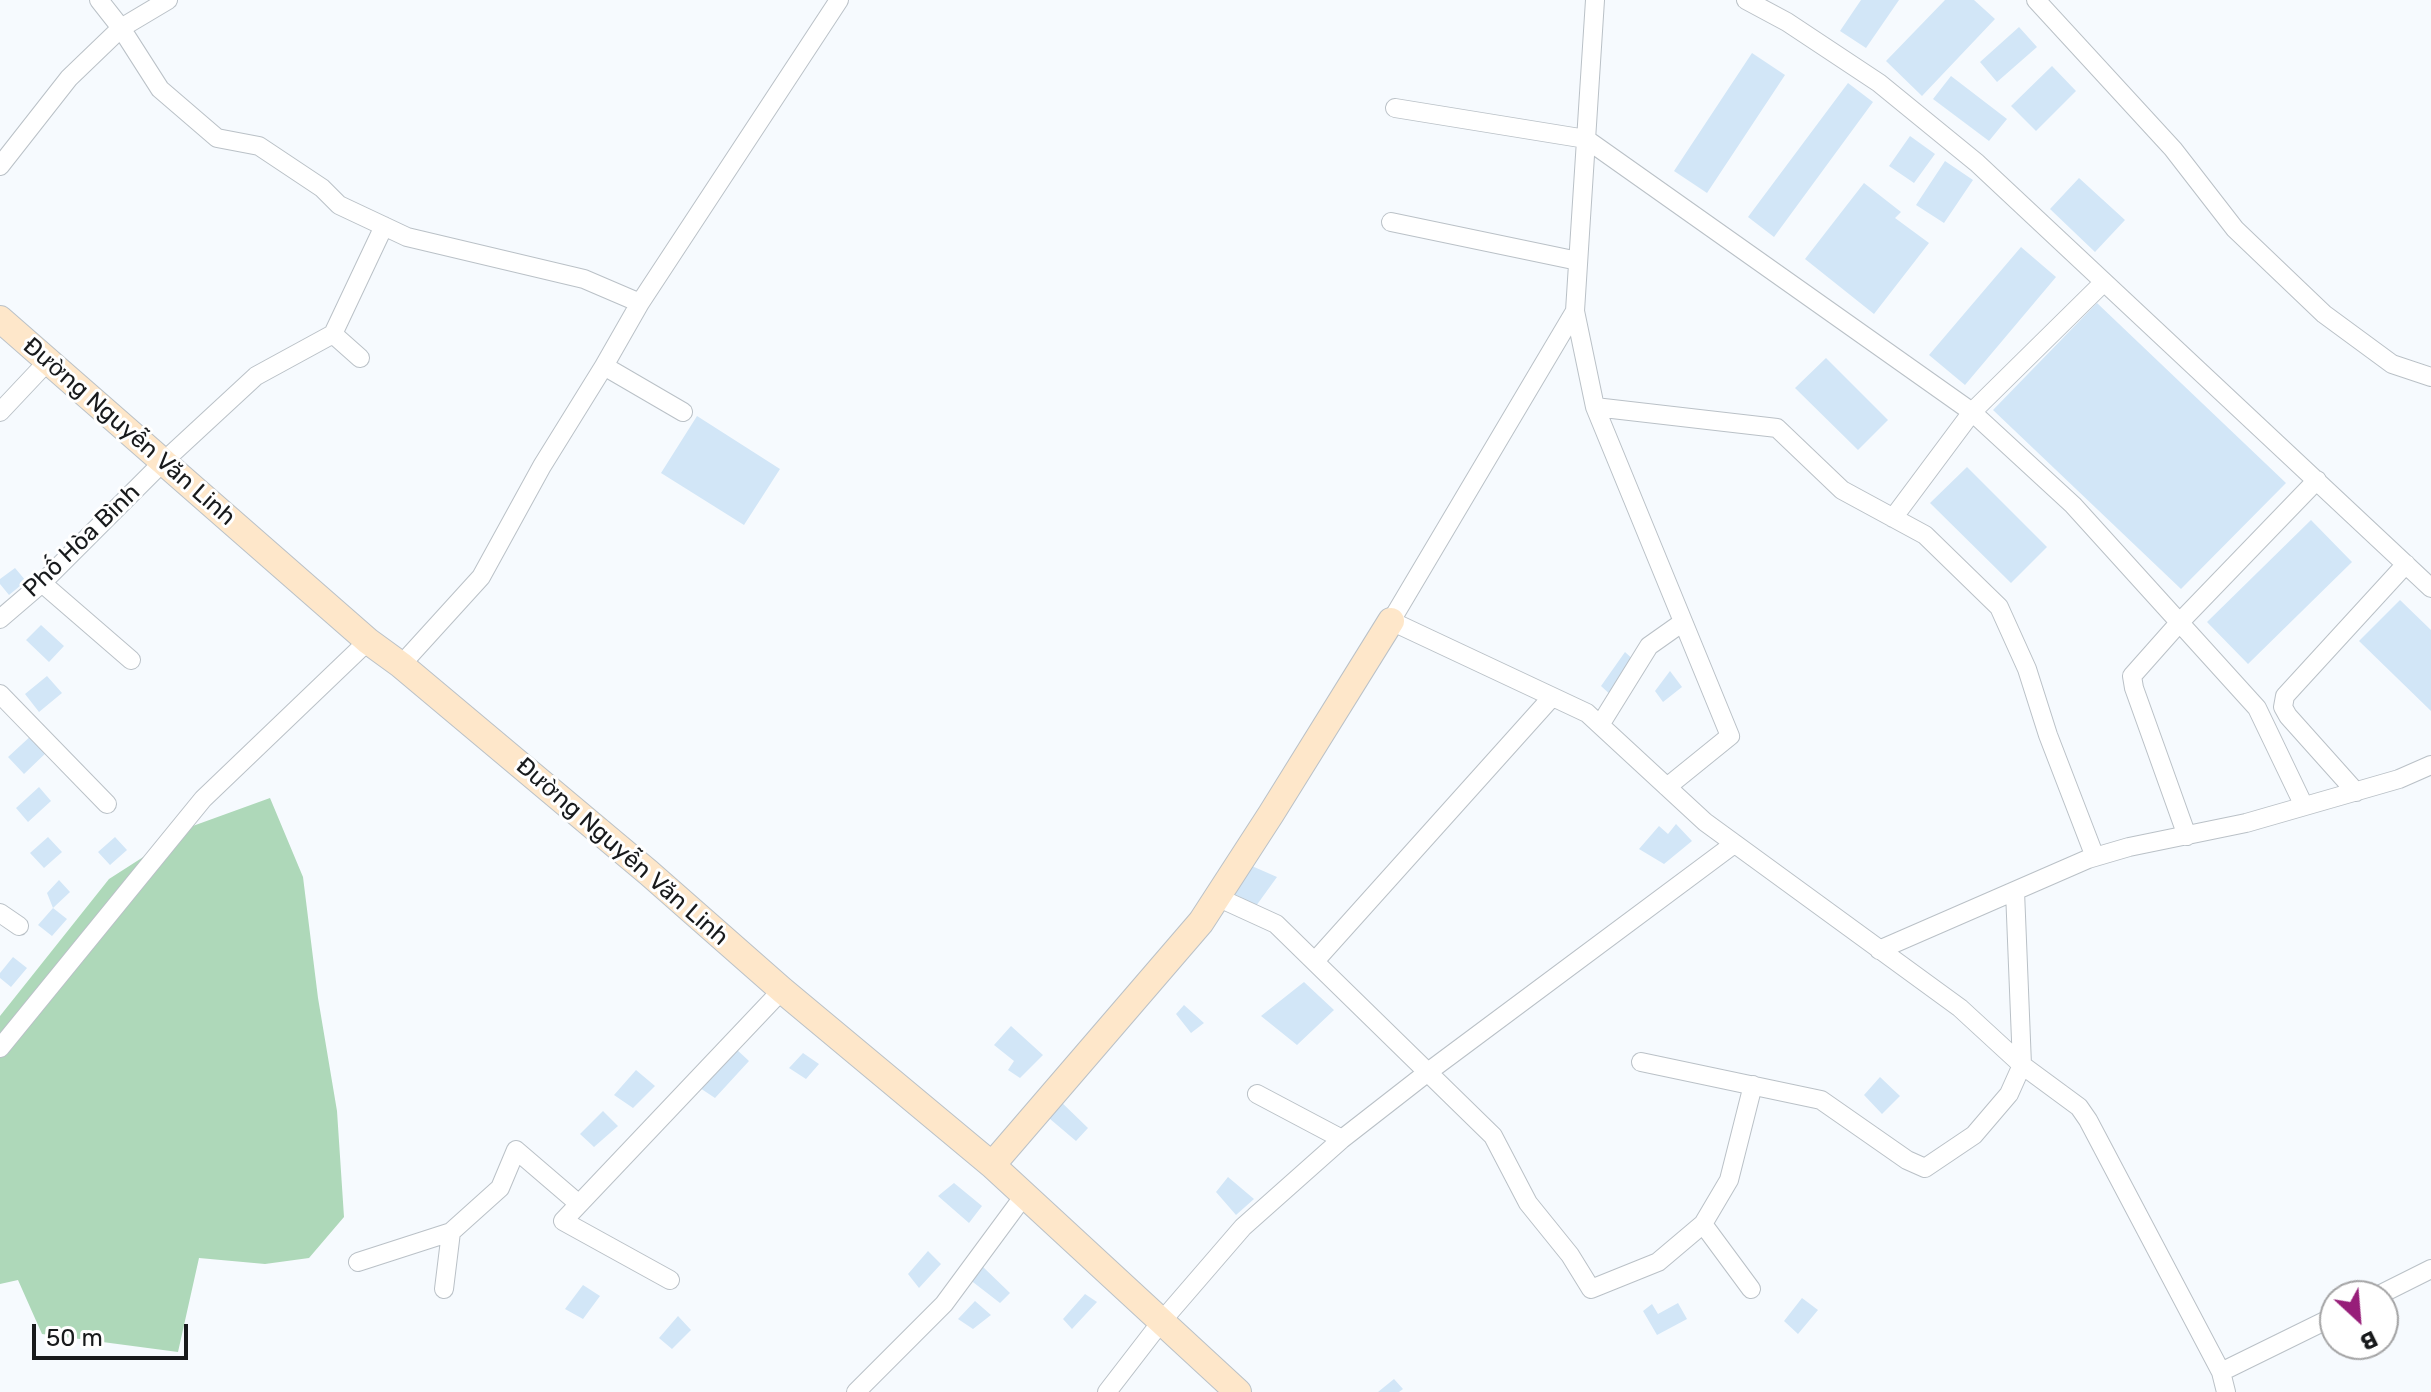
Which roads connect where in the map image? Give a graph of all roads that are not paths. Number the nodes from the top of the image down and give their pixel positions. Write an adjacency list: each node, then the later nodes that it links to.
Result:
1 (99, 0): 7 (street)
2 (168, 0): 7 (street)
3 (839, 0): 15 (street)
4 (1595, 0): 9 (street)
5 (1746, 0): 14 (street)
6 (2036, 0): 22 (street)
7 (121, 28): 10 (street); 12 (street)
8 (1395, 108): 9 (street)
9 (1586, 139): 13 (street); 26 (street)
10 (0, 166)
11 (1391, 222): 13 (street)
12 (384, 226): 15 (street); 18 (street)
13 (1578, 261): 16 (street)
14 (2104, 282): 26 (street); 28 (street)
15 (640, 303): 21 (street)
16 (1575, 311): 23 (street); 34 (street)
17 (0, 319): 20 (street, Đường Nguyễn Văn Linh)
18 (333, 334): 19 (street); 27 (street, Phố Hòa Bình)
19 (360, 358)
20 (48, 361): 24 (street); 27 (street, Đường Nguyễn Văn Linh)
21 (604, 366): 25 (street); 39 (street)
22 (2431, 377)
23 (1595, 407): 29 (street); 35 (street)
24 (0, 412)
25 (683, 412)
26 (1972, 412): 29 (street); 36 (street)
27 (163, 462): 31 (street, Phố Hòa Bình); 37 (street, Đường Nguyễn Văn Linh)
28 (2317, 480): 30 (street); 36 (street)
29 (1893, 518): 50 (street)
30 (2406, 564): 32 (street); 45 (street)
31 (42, 583): 33 (street, Phố Hòa Bình); 38 (street)
32 (2431, 588)
33 (0, 619)
34 (1391, 621): 41 (street); 52 (street)
35 (1683, 622): 42 (street); 44 (street)
36 (2179, 623): 47 (street); 48 (street)
37 (368, 641): 39 (street, Đường Nguyễn Văn Linh); 58 (street)
38 (131, 660)
39 (401, 665): 57 (street, Đường Nguyễn Văn Linh)
40 (0, 694): 46 (street)
41 (1552, 697): 42 (street); 56 (street)
42 (1600, 725): 44 (street)
43 (2431, 765): 45 (street)
44 (1667, 787): 49 (street)
45 (2356, 792): 47 (street)
46 (107, 804)
47 (2304, 806): 48 (street)
48 (2187, 836): 50 (street)
49 (1734, 844): 55 (street); 61 (street)
50 (2095, 857): 51 (street)
51 (2015, 891): 55 (street); 60 (street)
52 (1217, 897): 56 (street); 65 (street)
53 (0, 913): 54 (street)
54 (19, 926)
55 (1879, 950): 60 (street)
56 (1315, 961): 61 (street)
57 (782, 990): 65 (street, Đường Nguyễn Văn Linh); 67 (street)
58 (0, 1048)
59 (1641, 1062): 62 (street)
60 (2022, 1065): 62 (street); 78 (street)
61 (1428, 1072): 64 (street); 68 (street)
62 (1753, 1085): 68 (street)
63 (1257, 1094): 64 (street)
64 (1342, 1139): 76 (street)
65 (992, 1165): 66 (street, Đường Nguyễn Văn Linh)
66 (1023, 1197): 76 (street, Đường Nguyễn Văn Linh); 79 (street)
67 (579, 1204): 69 (street); 72 (street)
68 (1703, 1224): 75 (street)
69 (451, 1232): 70 (street); 74 (street)
70 (358, 1262)
71 (2431, 1269): 73 (street)
72 (670, 1280)
73 (2399, 1285)
74 (444, 1289)
75 (1751, 1289)
76 (1161, 1322): 80 (street); 81 (street, Đường Nguyễn Văn Linh)
77 (2319, 1324): 78 (street)
78 (2221, 1372): 82 (street)
79 (856, 1392)
80 (1107, 1392)
81 (1238, 1392)
82 (2226, 1392)

